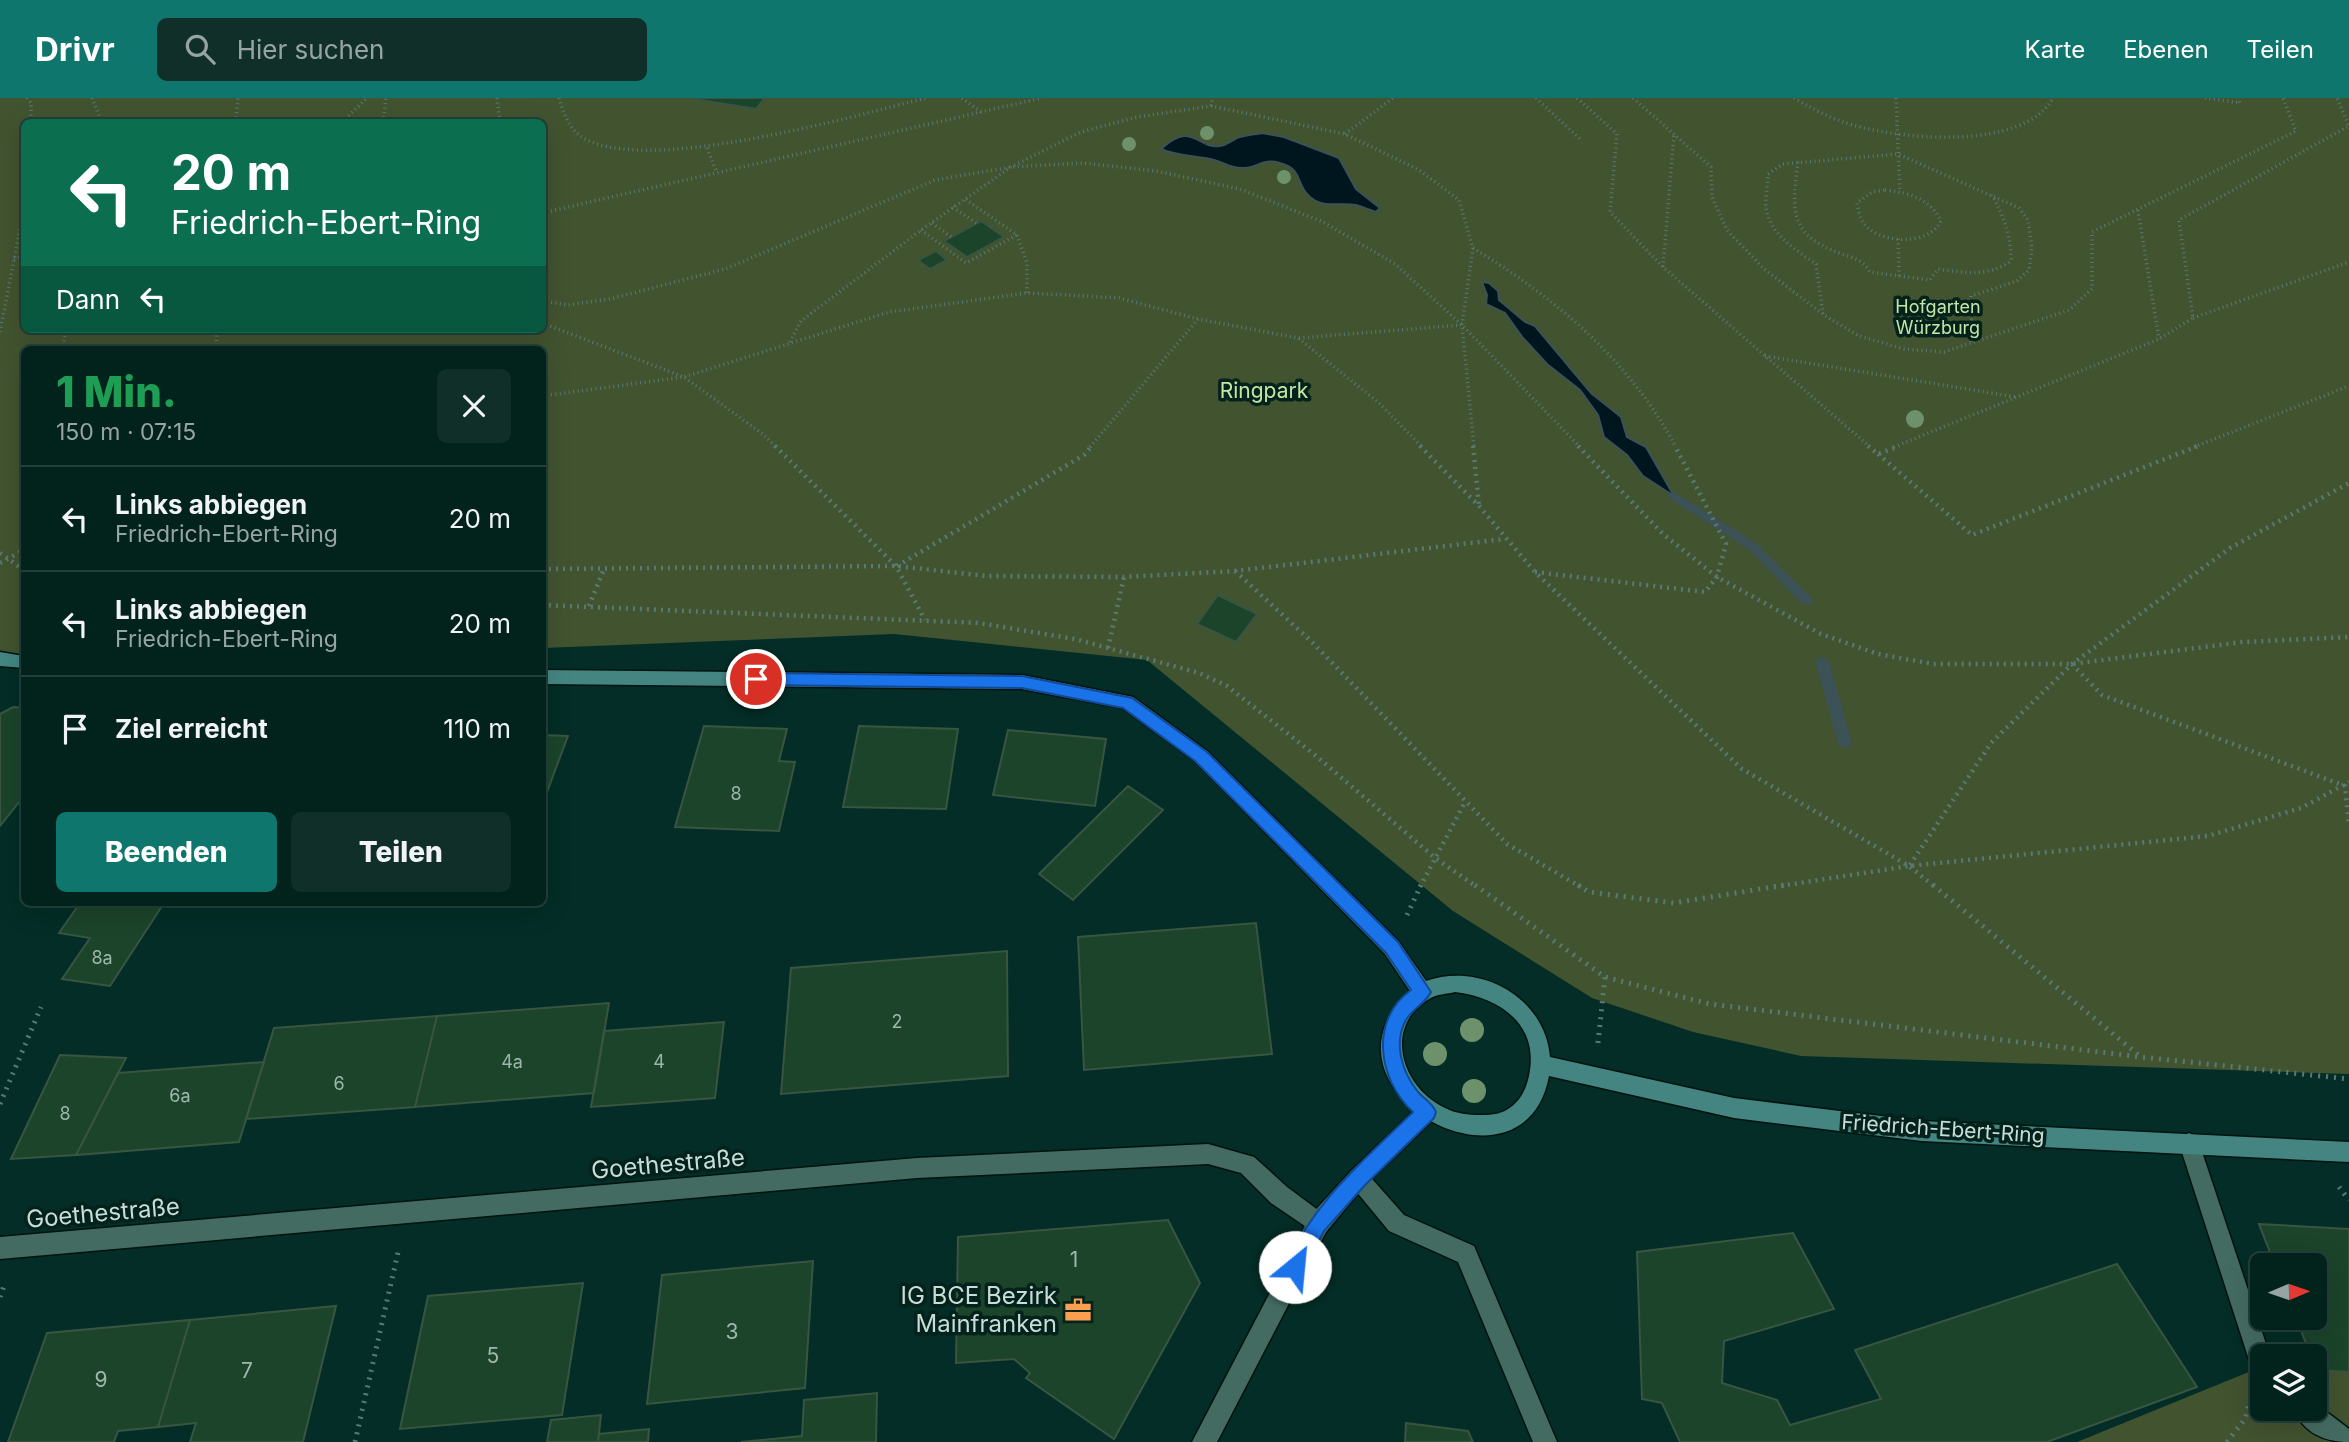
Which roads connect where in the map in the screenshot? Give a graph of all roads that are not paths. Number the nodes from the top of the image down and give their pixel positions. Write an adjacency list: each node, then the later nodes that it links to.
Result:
1 (0, 659): 2 (main road)
2 (21, 662)
3 (546, 677): 4 (main road)
4 (1422, 992): 5 (main road); 6 (main road)
5 (1542, 1065): 6 (main road); 7 (main road, Friedrich-Ebert-Ring)
6 (1427, 1112): 9 (street)
7 (2189, 1143): 8 (main road, Friedrich-Ebert-Ring); 12 (street)
8 (2349, 1152)
9 (1358, 1178): 10 (street); 15 (street)
10 (1318, 1224): 11 (street, Goethestraße); 14 (street)
11 (0, 1248)
12 (2254, 1344)
13 (2318, 1421): 16 (street)
14 (1204, 1442)
15 (1545, 1442)
16 (2349, 1442)

